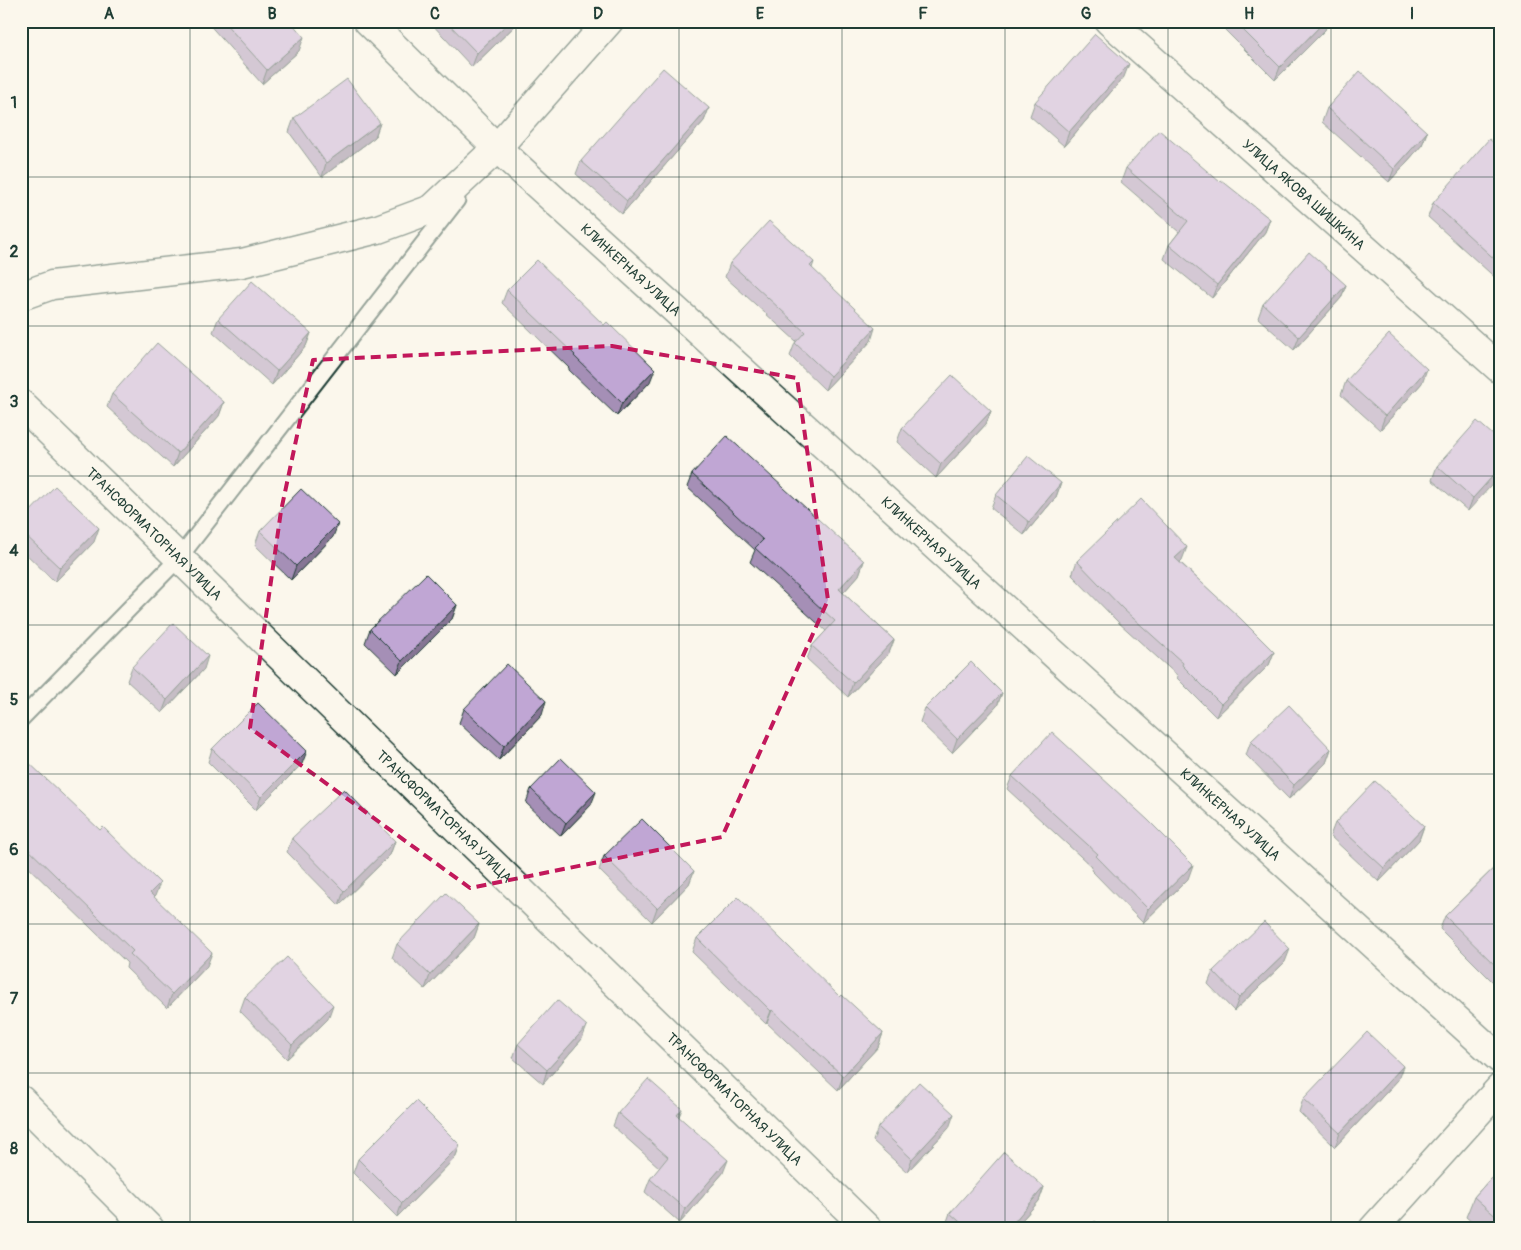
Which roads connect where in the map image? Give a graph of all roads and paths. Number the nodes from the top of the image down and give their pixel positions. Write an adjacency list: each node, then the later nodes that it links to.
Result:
1 (368, 21): 4 (street, КЛИНКЕРНАЯ УЛИЦА)
2 (610, 21): 4 (street)
3 (1109, 21): 6 (street, УЛИЦА ЯКОВА ШИШКИНА)
4 (497, 148): 5 (street); 8 (lane); 10 (street, КЛИНКЕРНАЯ УЛИЦА)
5 (21, 296)
6 (1500, 369)
7 (21, 404): 8 (street, ТРАНСФОРМАТОРНАЯ УЛИЦА)
8 (180, 558): 9 (lane); 14 (street, ТРАНСФОРМАТОРНАЯ УЛИЦА)
9 (21, 719)
10 (1500, 1059)
11 (1500, 1088): 15 (street)
12 (21, 1100): 13 (street)
13 (150, 1229)
14 (868, 1229)
15 (1373, 1229)

